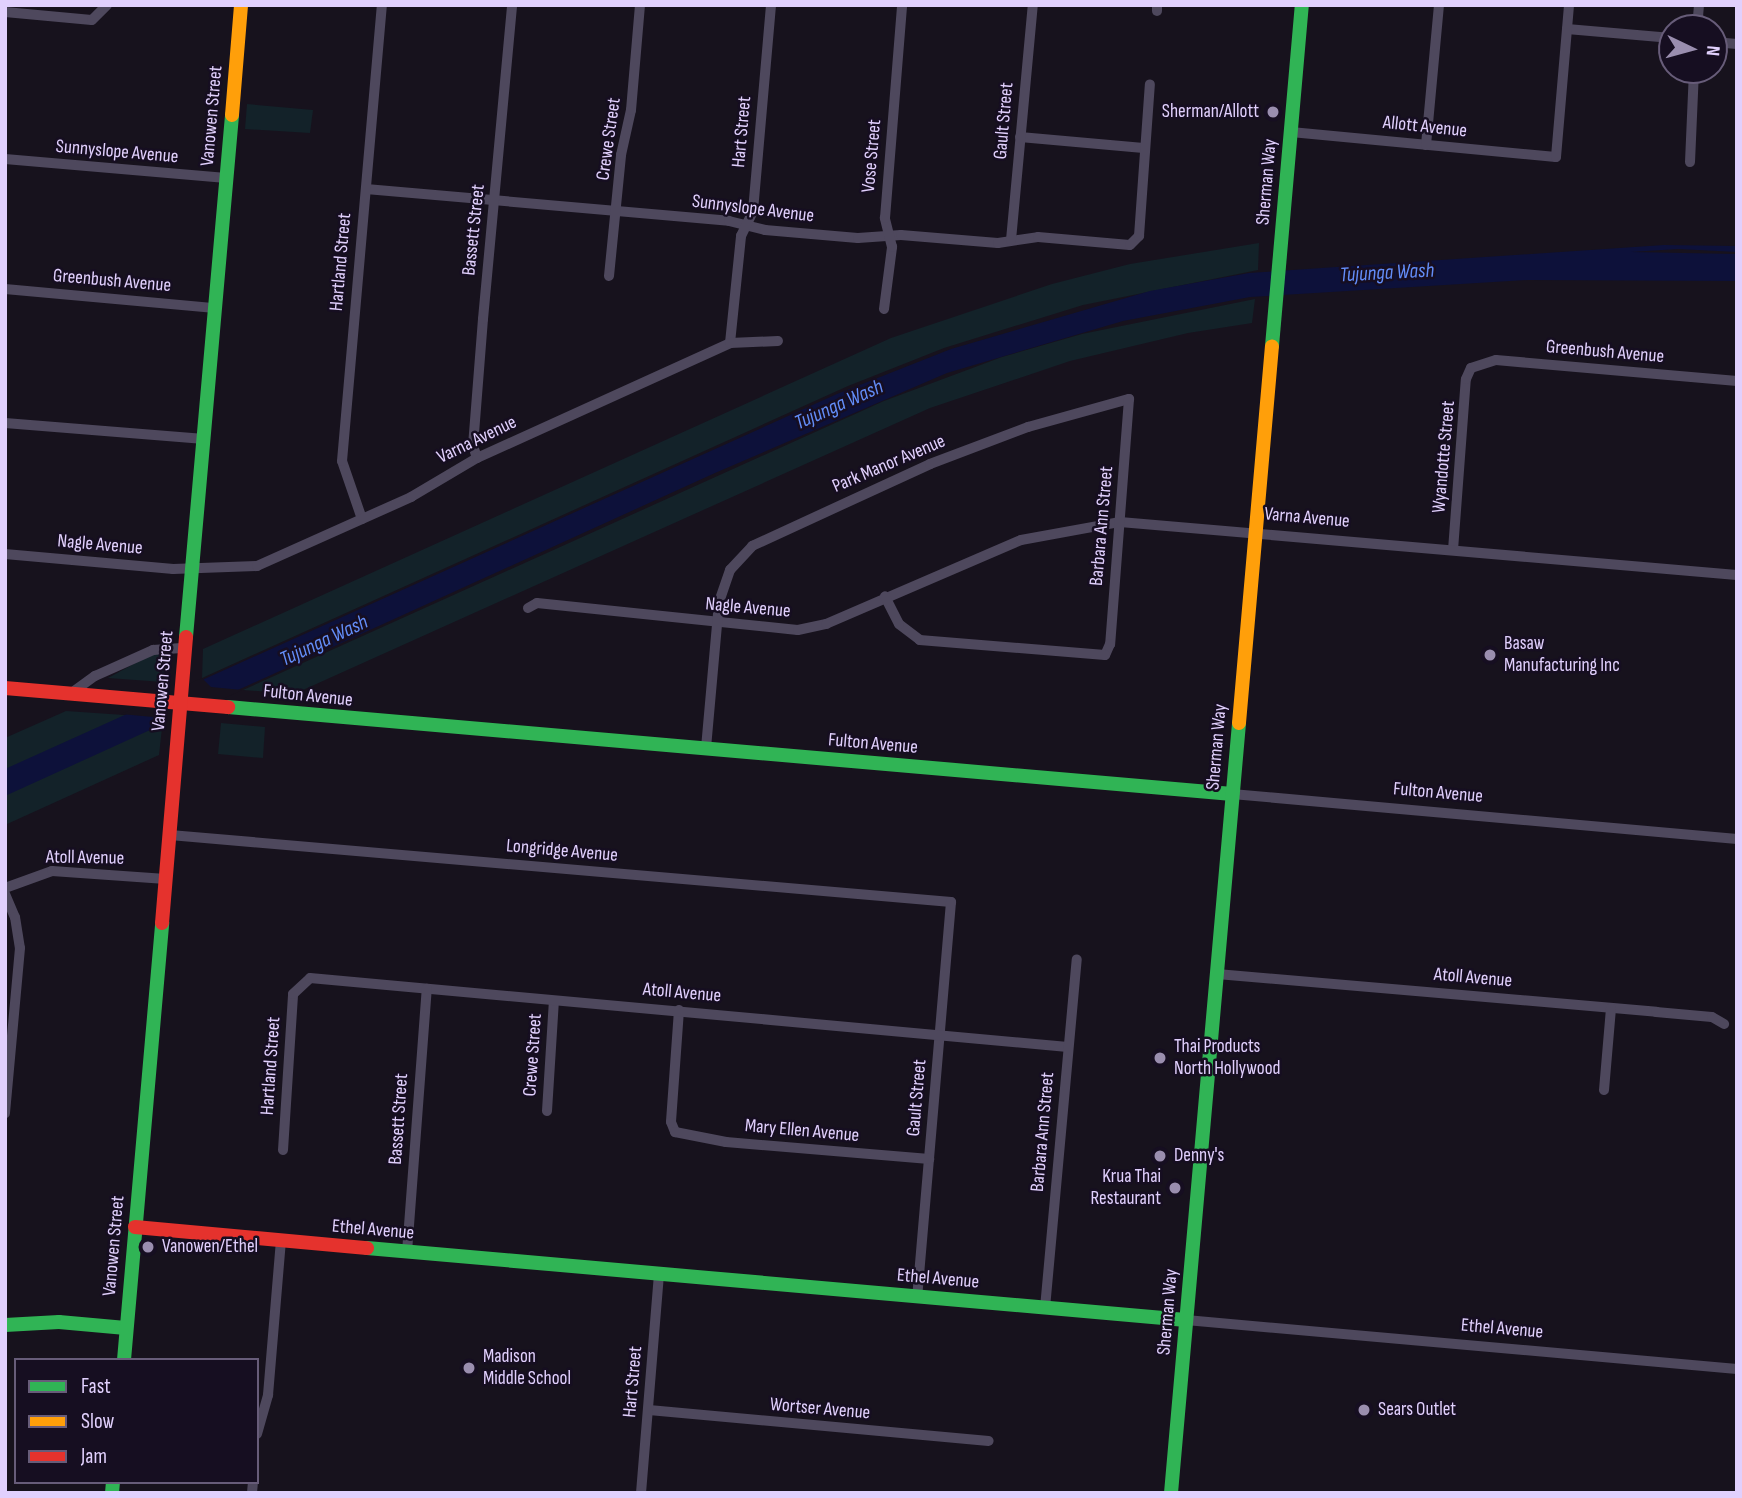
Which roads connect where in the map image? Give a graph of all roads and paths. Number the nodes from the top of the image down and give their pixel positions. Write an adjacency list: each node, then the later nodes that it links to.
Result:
1 (107, 5): 12 (street)
2 (241, 5): 23 (main road, Vanowen Street)
3 (382, 5): 24 (street, Hartland Street)
4 (512, 5): 25 (street, Bassett Street)
5 (640, 5): 26 (street, Crewe Street)
6 (771, 5): 27 (street, Hart Street)
7 (902, 5): 28 (street, Vose Street)
8 (1032, 5): 18 (street, Gault Street)
9 (1302, 5): 17 (main road, Sherman Way)
10 (1439, 5): 19 (street)
11 (1569, 5): 13 (street)
12 (5, 12)
13 (1567, 29): 14 (street); 19 (street, Allott Avenue)
14 (1658, 37)
15 (1150, 84): 20 (street)
16 (1693, 84): 22 (street)
17 (1291, 132): 19 (street, Allott Avenue); 44 (main road, Sherman Way)
18 (1020, 137): 20 (street); 29 (street, Gault Street)
19 (1426, 145)
20 (1144, 148): 29 (street, Sunnyslope Avenue)
21 (5, 159): 23 (street, Sunnyslope Avenue)
22 (1690, 162)
23 (226, 178): 32 (main road, Vanowen Street)
24 (366, 189): 25 (street, Sunnyslope Avenue); 42 (street, Hartland Street)
25 (494, 202): 26 (street, Sunnyslope Avenue); 41 (street, Bassett Street)
26 (617, 213): 27 (street, Sunnyslope Avenue); 30 (street, Crewe Street)
27 (748, 225): 28 (street, Sunnyslope Avenue); 35 (street, Hart Street)
28 (889, 235): 29 (street, Sunnyslope Avenue); 33 (street, Vose Street)
29 (1011, 240)
30 (609, 276)
31 (5, 289): 32 (street, Greenbush Avenue)
32 (215, 308): 40 (main road, Vanowen Street)
33 (884, 309)
34 (778, 341): 35 (street, Varna Avenue)
35 (730, 343): 41 (street, Varna Avenue)
36 (1471, 368): 37 (street, Greenbush Avenue); 45 (street, Wyandotte Street)
37 (1737, 382)
38 (1129, 399): 43 (street, Barbara Ann Street); 51 (street, Park Manor Avenue)
39 (5, 423): 40 (street)
40 (204, 439): 47 (main road, Vanowen Street)
41 (477, 458): 42 (street, Varna Avenue)
42 (362, 519): 47 (street, Varna Avenue)
43 (1120, 522): 44 (street, Varna Avenue); 49 (street, Varna Avenue); 49 (street, Barbara Ann Street)
44 (1255, 531): 45 (street, Varna Avenue); 57 (main road, Sherman Way)
45 (1453, 550): 48 (street, Varna Avenue)
46 (5, 554): 47 (street, Nagle Avenue)
47 (192, 569): 52 (main road, Vanowen Street)
48 (1737, 575)
49 (885, 596): 51 (street, Nagle Avenue)
50 (528, 608): 51 (street, Nagle Avenue)
51 (717, 624): 56 (street)
52 (185, 648): 54 (street); 55 (main road, Vanowen Street)
53 (5, 688): 54 (main road, Fulton Avenue)
54 (70, 694): 55 (main road, Fulton Avenue)
55 (180, 703): 56 (main road, Fulton Avenue); 58 (main road, Vanowen Street)
56 (706, 748): 57 (main road, Fulton Avenue)
57 (1232, 794): 59 (street, Fulton Avenue); 65 (main road, Sherman Way)
58 (170, 835): 60 (main road, Vanowen Street); 63 (street, Longridge Avenue)
59 (1737, 839)
60 (166, 879): 61 (street, Atoll Avenue); 79 (main road, Vanowen Street)
61 (5, 888)
62 (5, 894): 76 (street)
63 (951, 902): 72 (street, Gault Street)
64 (1077, 959): 73 (street, Barbara Ann Street)
65 (1217, 974): 69 (street, Atoll Avenue); 85 (main road, Sherman Way)
66 (296, 986): 67 (street, Atoll Avenue); 77 (street, Hartland Street)
67 (427, 989): 68 (street, Atoll Avenue); 81 (street, Bassett Street)
68 (554, 1001): 70 (street, Atoll Avenue); 75 (street, Crewe Street)
69 (1611, 1008): 71 (street, Atoll Avenue); 74 (street)
70 (679, 1010): 72 (street, Atoll Avenue); 78 (street, Mary Ellen Avenue)
71 (1724, 1024)
72 (941, 1033): 73 (street, Atoll Avenue); 78 (street, Gault Street)
73 (1068, 1046): 84 (street, Barbara Ann Street)
74 (1604, 1090)
75 (547, 1111)
76 (5, 1113)
77 (283, 1150)
78 (929, 1159): 83 (street, Gault Street)
79 (135, 1227): 80 (main road, Ethel Avenue); 87 (main road, Vanowen Street)
80 (281, 1241): 81 (main road, Ethel Avenue); 91 (street)
81 (407, 1252): 82 (main road, Ethel Avenue)
82 (659, 1275): 83 (main road, Ethel Avenue); 90 (street, Hart Street)
83 (916, 1297): 84 (main road, Ethel Avenue)
84 (1045, 1308): 85 (main road, Ethel Avenue)
85 (1186, 1320): 89 (street, Ethel Avenue); 94 (main road, Sherman Way)
86 (5, 1325): 87 (main road)
87 (126, 1328): 88 (main road, Vanowen Street)
88 (124, 1358)
89 (1737, 1369)
90 (649, 1410): 92 (street, Wortser Avenue); 93 (street, Hart Street)
91 (259, 1427)
92 (989, 1441)
93 (642, 1493)
94 (1171, 1493)

